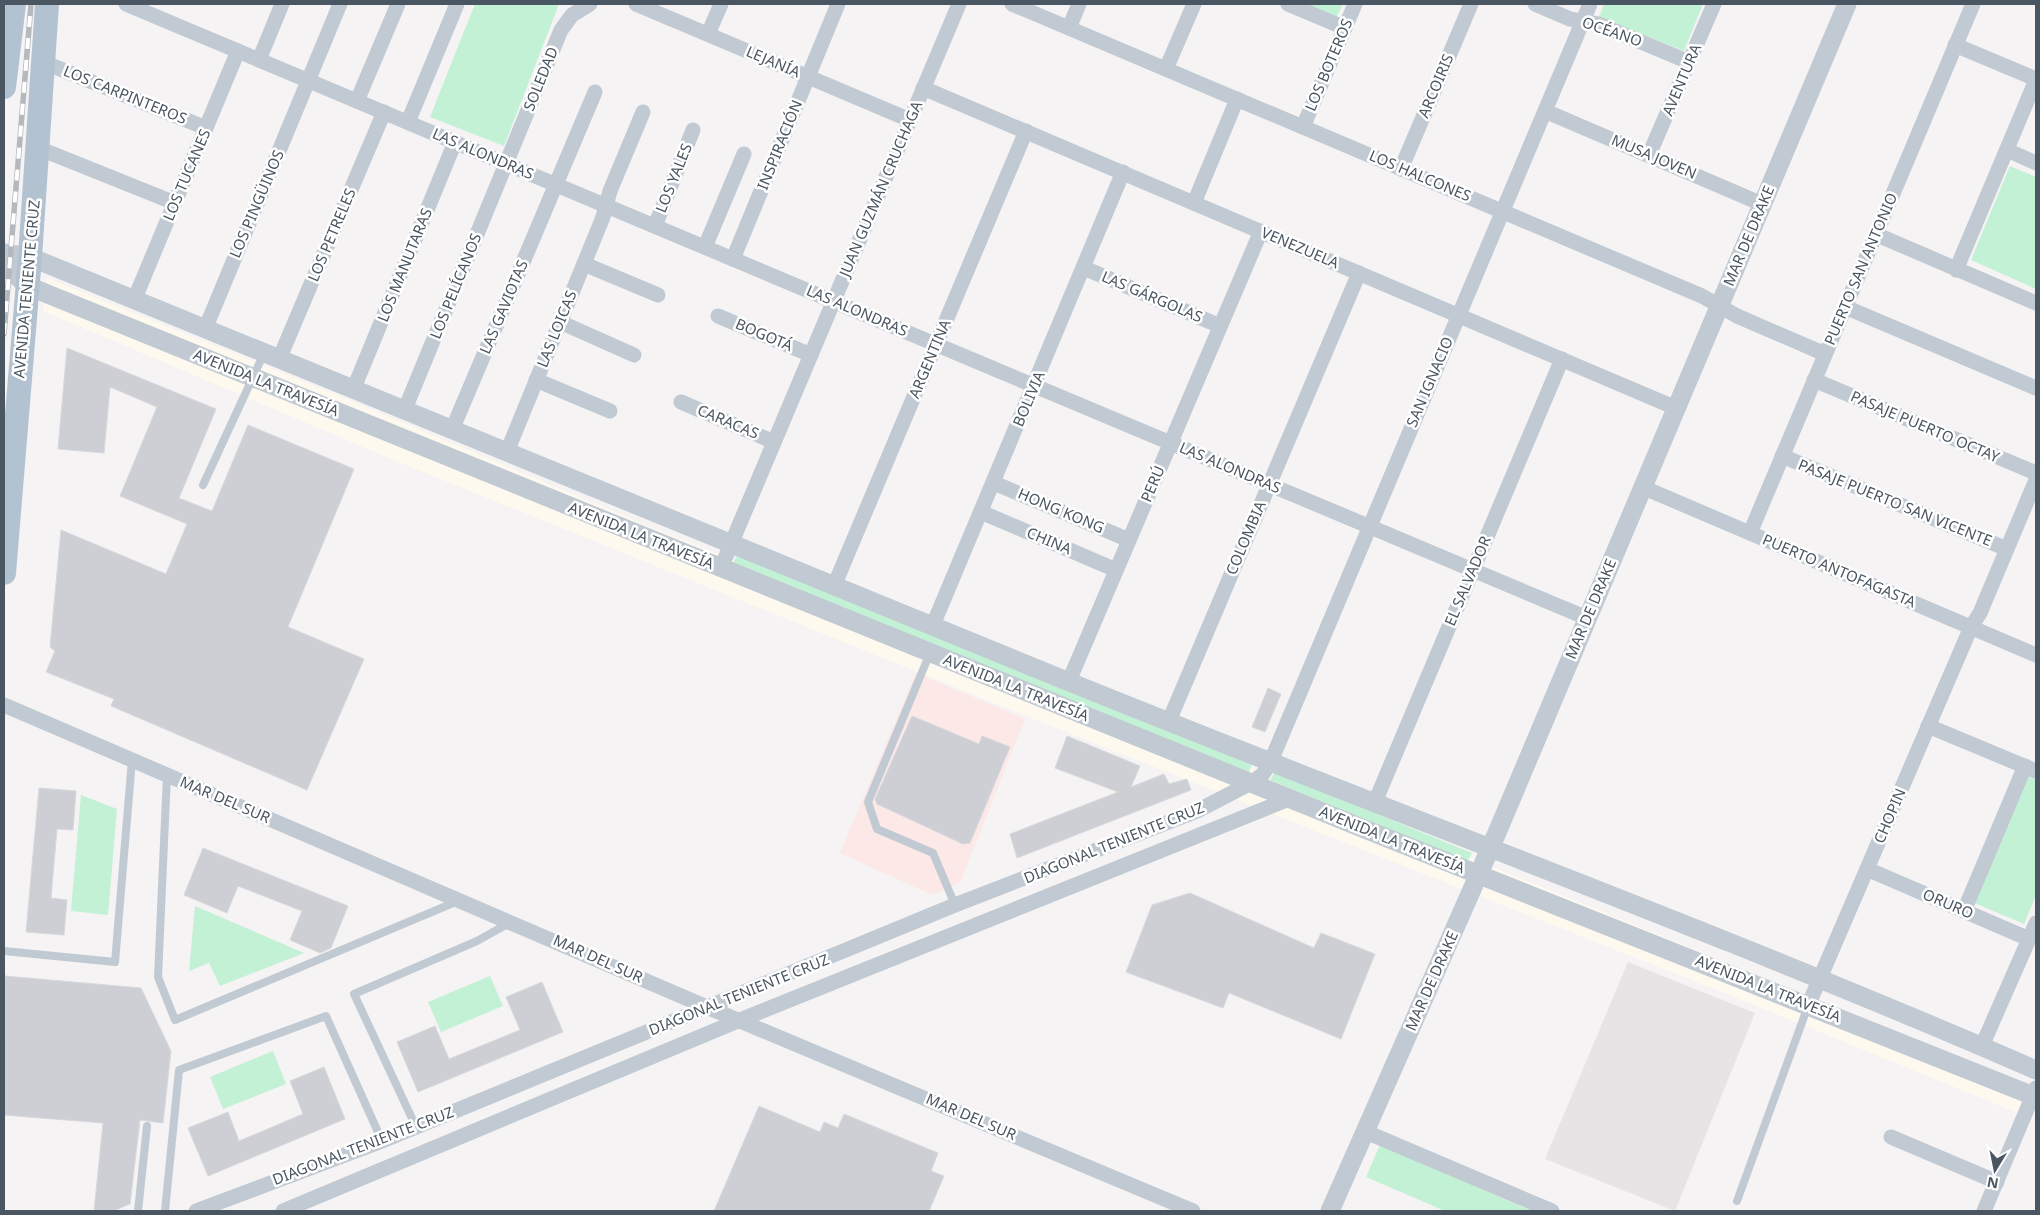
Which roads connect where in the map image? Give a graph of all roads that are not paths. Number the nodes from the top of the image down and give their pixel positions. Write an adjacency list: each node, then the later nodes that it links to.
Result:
1 (14, 4): 37 (main road)
2 (47, 4): 31 (main road, AVENIDA TENIENTE CRUZ)
3 (126, 4): 29 (street, LAS ALONDRAS)
4 (282, 4): 30 (street)
5 (340, 4): 35 (street, LOS PINGÜINOS)
6 (398, 4): 41 (street)
7 (457, 4): 46 (street)
8 (590, 4): 57 (street, SOLEDAD)
9 (636, 4): 27 (street, LEJANÍA)
10 (721, 4): 27 (street)
11 (838, 4): 34 (street, INSPIRACIÓN)
12 (959, 4): 38 (street, JUAN GUZMÁN CRUCHAGA)
13 (1012, 4): 25 (street, LOS HALCONES)
14 (1080, 4): 25 (street)
15 (1194, 4): 33 (street)
16 (1288, 4): 26 (street)
17 (1356, 4): 26 (street, LOS BOTEROS)
18 (1472, 4): 58 (street, ARCOIRIS)
19 (1535, 4): 24 (street, OCÉANO)
20 (1590, 4): 24 (street, SAN IGNACIO)
21 (1714, 4): 32 (street, AVENTURA)
22 (1847, 4): 63 (street, MAR DE DRAKE)
23 (1973, 4): 28 (street, PUERTO SAN ANTONIO)
24 (1583, 21): 32 (street, OCÉANO); 42 (street, SAN IGNACIO)
25 (1069, 28): 33 (street, LOS HALCONES)
26 (1345, 28): 47 (street, LOS BOTEROS)
27 (708, 34): 34 (street, LEJANÍA)
28 (1956, 45): 36 (street); 68 (street, PUERTO SAN ANTONIO)
29 (238, 51): 30 (street, LAS ALONDRAS); 48 (street, LOS TUCANES)
30 (259, 60): 35 (street, LAS ALONDRAS)
31 (43, 62): 48 (street, LOS CARPINTEROS); 52 (main road, AVENIDA TENIENTE CRUZ)
32 (1689, 62): 55 (street, AVENTURA)
33 (1166, 69): 40 (street, LOS HALCONES)
34 (808, 77): 45 (street, LEJANÍA); 72 (street, INSPIRACIÓN)
35 (308, 80): 41 (street, LAS ALONDRAS); 89 (street, LOS PINGÜINOS)
36 (2036, 80): 53 (street)
37 (4, 87)
38 (923, 88): 45 (street, JUAN GUZMÁN CRUCHAGA); 50 (street, VENEZUELA)
39 (595, 92): 60 (street, LAS GAVIOTAS)
40 (1238, 99): 47 (street, LOS HALCONES); 61 (street)
41 (357, 101): 43 (street, LAS ALONDRAS)
42 (1545, 111): 55 (street, MUSA JOVEN); 65 (street, SAN IGNACIO)
43 (384, 112): 46 (street, LAS ALONDRAS); 91 (street, LOS PETRELES)
44 (643, 112): 64 (street, LAS LOICAS)
45 (910, 120): 81 (street, JUAN GUZMÁN CRUCHAGA)
46 (408, 122): 51 (street, LAS ALONDRAS)
47 (1303, 127): 58 (street, LOS HALCONES)
48 (206, 128): 62 (street, LOS TUCANES)
49 (693, 130): 66 (street, LOS YALES)
50 (1026, 131): 59 (street, VENEZUELA); 90 (street, ARGENTINA)
51 (455, 142): 57 (street, LAS ALONDRAS); 100 (street, LOS MANUTARAS)
52 (38, 148): 62 (street); 71 (main road, AVENIDA TENIENTE CRUZ)
53 (2007, 150): 56 (street); 76 (street)
54 (744, 154): 69 (street)
55 (1649, 156): 63 (street, MUSA JOVEN)
56 (2036, 163)
57 (506, 164): 60 (street, LAS ALONDRAS); 104 (street, LOS PELÍCANOS)
58 (1402, 169): 65 (street, LOS HALCONES)
59 (1123, 172): 61 (street, VENEZUELA); 75 (street, BOLIVIA)
60 (556, 185): 64 (street, LAS ALONDRAS); 106 (street, LAS GAVIOTAS)
61 (1194, 202): 67 (street, VENEZUELA)
62 (175, 203): 80 (street, LOS TUCANES)
63 (1762, 204): 83 (street, MAR DE DRAKE)
64 (608, 206): 66 (street, LAS ALONDRAS); 73 (street, LAS LOICAS)
65 (1502, 211): 83 (street, LOS HALCONES); 85 (street, SAN IGNACIO)
66 (655, 226): 69 (street, LAS ALONDRAS)
67 (1261, 231): 77 (street, VENEZUELA); 88 (street, PERÚ)
68 (1875, 234): 76 (street); 84 (street, PUERTO SAN ANTONIO)
69 (705, 247): 72 (street, LAS ALONDRAS)
70 (4, 253): 71 (street, AVENIDA LA TRAVESÍA)
71 (30, 258): 78 (main road, AVENIDA TENIENTE CRUZ); 80 (street, AVENIDA LA TRAVESÍA)
72 (733, 259): 81 (street, LAS ALONDRAS)
73 (584, 264): 79 (street); 87 (street, LAS LOICAS)
74 (4, 265): 78 (street, AVENIDA LA TRAVESÍA)
75 (1084, 268): 88 (street, LAS GÁRGOLAS); 99 (street, BOLIVIA)
76 (1956, 270): 82 (street)
77 (1359, 273): 85 (street, VENEZUELA); 114 (street, COLOMBIA)
78 (28, 286): 96 (street, AVENIDA LA TRAVESÍA); 126 (main road, AVENIDA TENIENTE CRUZ)
79 (658, 295)
80 (135, 298): 89 (street, AVENIDA LA TRAVESÍA)
81 (834, 301): 90 (street, LAS ALONDRAS); 94 (street, JUAN GUZMÁN CRUCHAGA)
82 (2036, 303)
83 (1719, 306): 92 (street, LOS HALCONES); 103 (street, MAR DE DRAKE)
84 (1845, 307): 92 (street, PUERTO SAN ANTONIO); 101 (street)
85 (1459, 315): 95 (street, VENEZUELA); 118 (street, SAN IGNACIO)
86 (718, 316): 94 (street, BOGOTÁ)
87 (560, 322): 93 (street); 97 (street, LAS LOICAS)
88 (1220, 326): 108 (street, PERÚ)
89 (206, 327): 91 (street, AVENIDA LA TRAVESÍA)
90 (936, 344): 99 (street, LAS ALONDRAS); 127 (street, ARGENTINA)
91 (272, 354): 96 (lane); 100 (street, AVENIDA LA TRAVESÍA)
92 (1825, 354): 98 (street, PUERTO SAN ANTONIO)
93 (634, 355)
94 (811, 355): 107 (street, JUAN GUZMÁN CRUCHAGA)
95 (1562, 359): 103 (street, VENEZUELA); 125 (street, EL SALVADOR)
96 (253, 378): 115 (lane); 123 (street, AVENIDA LA TRAVESÍA)
97 (536, 380): 105 (street); 109 (street, LAS LOICAS)
98 (1814, 380): 110 (street, PUERTO SAN ANTONIO); 111 (street, PASAJE PUERTO OCTAY)
99 (1035, 386): 108 (street, LAS ALONDRAS); 113 (street, BOLIVIA)
100 (354, 388): 104 (street, AVENIDA LA TRAVESÍA)
101 (2036, 388)
102 (681, 402): 107 (street, CARACAS)
103 (1676, 408): 116 (street, MAR DE DRAKE)
104 (405, 409): 106 (street, AVENIDA LA TRAVESÍA)
105 (610, 411)
106 (452, 430): 109 (street, AVENIDA LA TRAVESÍA)
107 (774, 442): 121 (street, JUAN GUZMÁN CRUCHAGA)
108 (1170, 442): 114 (street, LAS ALONDRAS); 120 (street, PERÚ)
109 (507, 452): 121 (street, AVENIDA LA TRAVESÍA)
110 (1782, 456): 119 (street, PUERTO SAN ANTONIO); 122 (street, PASAJE PUERTO SAN VICENTE)
111 (2036, 473)
112 (2036, 480): 122 (street, CHOPIN)
113 (994, 483): 117 (street, BOLIVIA); 120 (street, HONG KONG)
114 (1269, 484): 118 (street, LAS ALONDRAS); 135 (street, COLOMBIA)
115 (203, 486)
116 (1642, 488): 119 (street, PUERTO ANTOFAGASTA); 128 (street, MAR DE DRAKE)
117 (981, 512): 124 (street, CHINA); 129 (street, BOLIVIA)
118 (1370, 526): 125 (street, LAS ALONDRAS); 138 (street, SAN IGNACIO)
119 (1750, 533): 130 (street, PUERTO ANTOFAGASTA)
120 (1129, 540): 124 (street, PERÚ)
121 (731, 543): 123 (street, JUAN GUZMÁN CRUCHAGA); 127 (street, AVENIDA LA TRAVESÍA)
122 (2007, 549): 130 (street, CHOPIN)
123 (721, 568): 131 (street, AVENIDA LA TRAVESÍA)
124 (1116, 570): 133 (street, PERÚ)
125 (1473, 570): 128 (street, LAS ALONDRAS); 143 (street, EL SALVADOR)
126 (4, 573)
127 (834, 586): 129 (street, AVENIDA LA TRAVESÍA)
128 (1587, 618): 144 (street, MAR DE DRAKE)
129 (933, 625): 133 (street, AVENIDA LA TRAVESÍA)
130 (1971, 628): 132 (street, PUERTO ANTOFAGASTA); 136 (street, CHOPIN)
131 (930, 653): 141 (street, AVENIDA LA TRAVESÍA); 148 (lane)
132 (2036, 655)
133 (1068, 681): 135 (street, AVENIDA LA TRAVESÍA)
134 (4, 705): 137 (street, MAR DEL SUR)
135 (1168, 721): 138 (street, AVENIDA LA TRAVESÍA)
136 (1928, 726): 139 (street); 145 (street, CHOPIN)
137 (132, 760): 140 (street, MAR DEL SUR); 153 (lane)
138 (1271, 761): 141 (street, DIAGONAL TENIENTE CRUZ); 143 (street, AVENIDA LA TRAVESÍA)
139 (2031, 769): 149 (street)
140 (167, 775): 147 (street, MAR DEL SUR); 147 (lane)
141 (1251, 783): 142 (street, AVENIDA LA TRAVESÍA); 148 (street, DIAGONAL TENIENTE CRUZ)
142 (1289, 799): 146 (street, AVENIDA LA TRAVESÍA); 157 (street, DIAGONAL TENIENTE CRUZ)
143 (1375, 802): 144 (street, AVENIDA LA TRAVESÍA)
144 (1490, 848): 146 (street, MAR DE DRAKE); 154 (street, AVENIDA LA TRAVESÍA)
145 (1867, 869): 149 (street, ORURO); 154 (street, CHOPIN)
146 (1478, 874): 155 (street, AVENIDA LA TRAVESÍA); 163 (street, MAR DE DRAKE)
147 (460, 901): 150 (street, MAR DEL SUR)
148 (955, 905): 156 (street, DIAGONAL TENIENTE CRUZ)
149 (1964, 911): 152 (street, ORURO)
150 (512, 922): 156 (street, MAR DEL SUR); 162 (lane)
151 (2036, 923): 152 (street)
152 (2029, 940): 158 (street)
153 (4, 951)
154 (1820, 979): 155 (street, CHOPIN); 158 (street, AVENIDA LA TRAVESÍA)
155 (1808, 1006): 160 (street, AVENIDA LA TRAVESÍA); 167 (lane)
156 (709, 1008): 157 (street, MAR DEL SUR); 162 (street, DIAGONAL TENIENTE CRUZ)
157 (740, 1020): 168 (street, DIAGONAL TENIENTE CRUZ); 173 (street, MAR DEL SUR)
158 (1982, 1046): 159 (street, AVENIDA LA TRAVESÍA)
159 (2036, 1070)
160 (2035, 1094): 166 (street)
161 (148, 1126): 169 (lane)
162 (416, 1127): 165 (street, DIAGONAL TENIENTE CRUZ)
163 (1366, 1132): 174 (street, MAR DE DRAKE); 175 (street)
164 (1891, 1137): 166 (street)
165 (382, 1141): 170 (lane); 171 (street, DIAGONAL TENIENTE CRUZ)
166 (1996, 1182): 176 (street)
167 (1737, 1201)
168 (307, 1206): 172 (street, DIAGONAL TENIENTE CRUZ)
169 (138, 1211)
170 (165, 1211)
171 (196, 1211)
172 (283, 1211)
173 (1193, 1211)
174 (1330, 1211)
175 (1552, 1211)
176 (1984, 1211)

